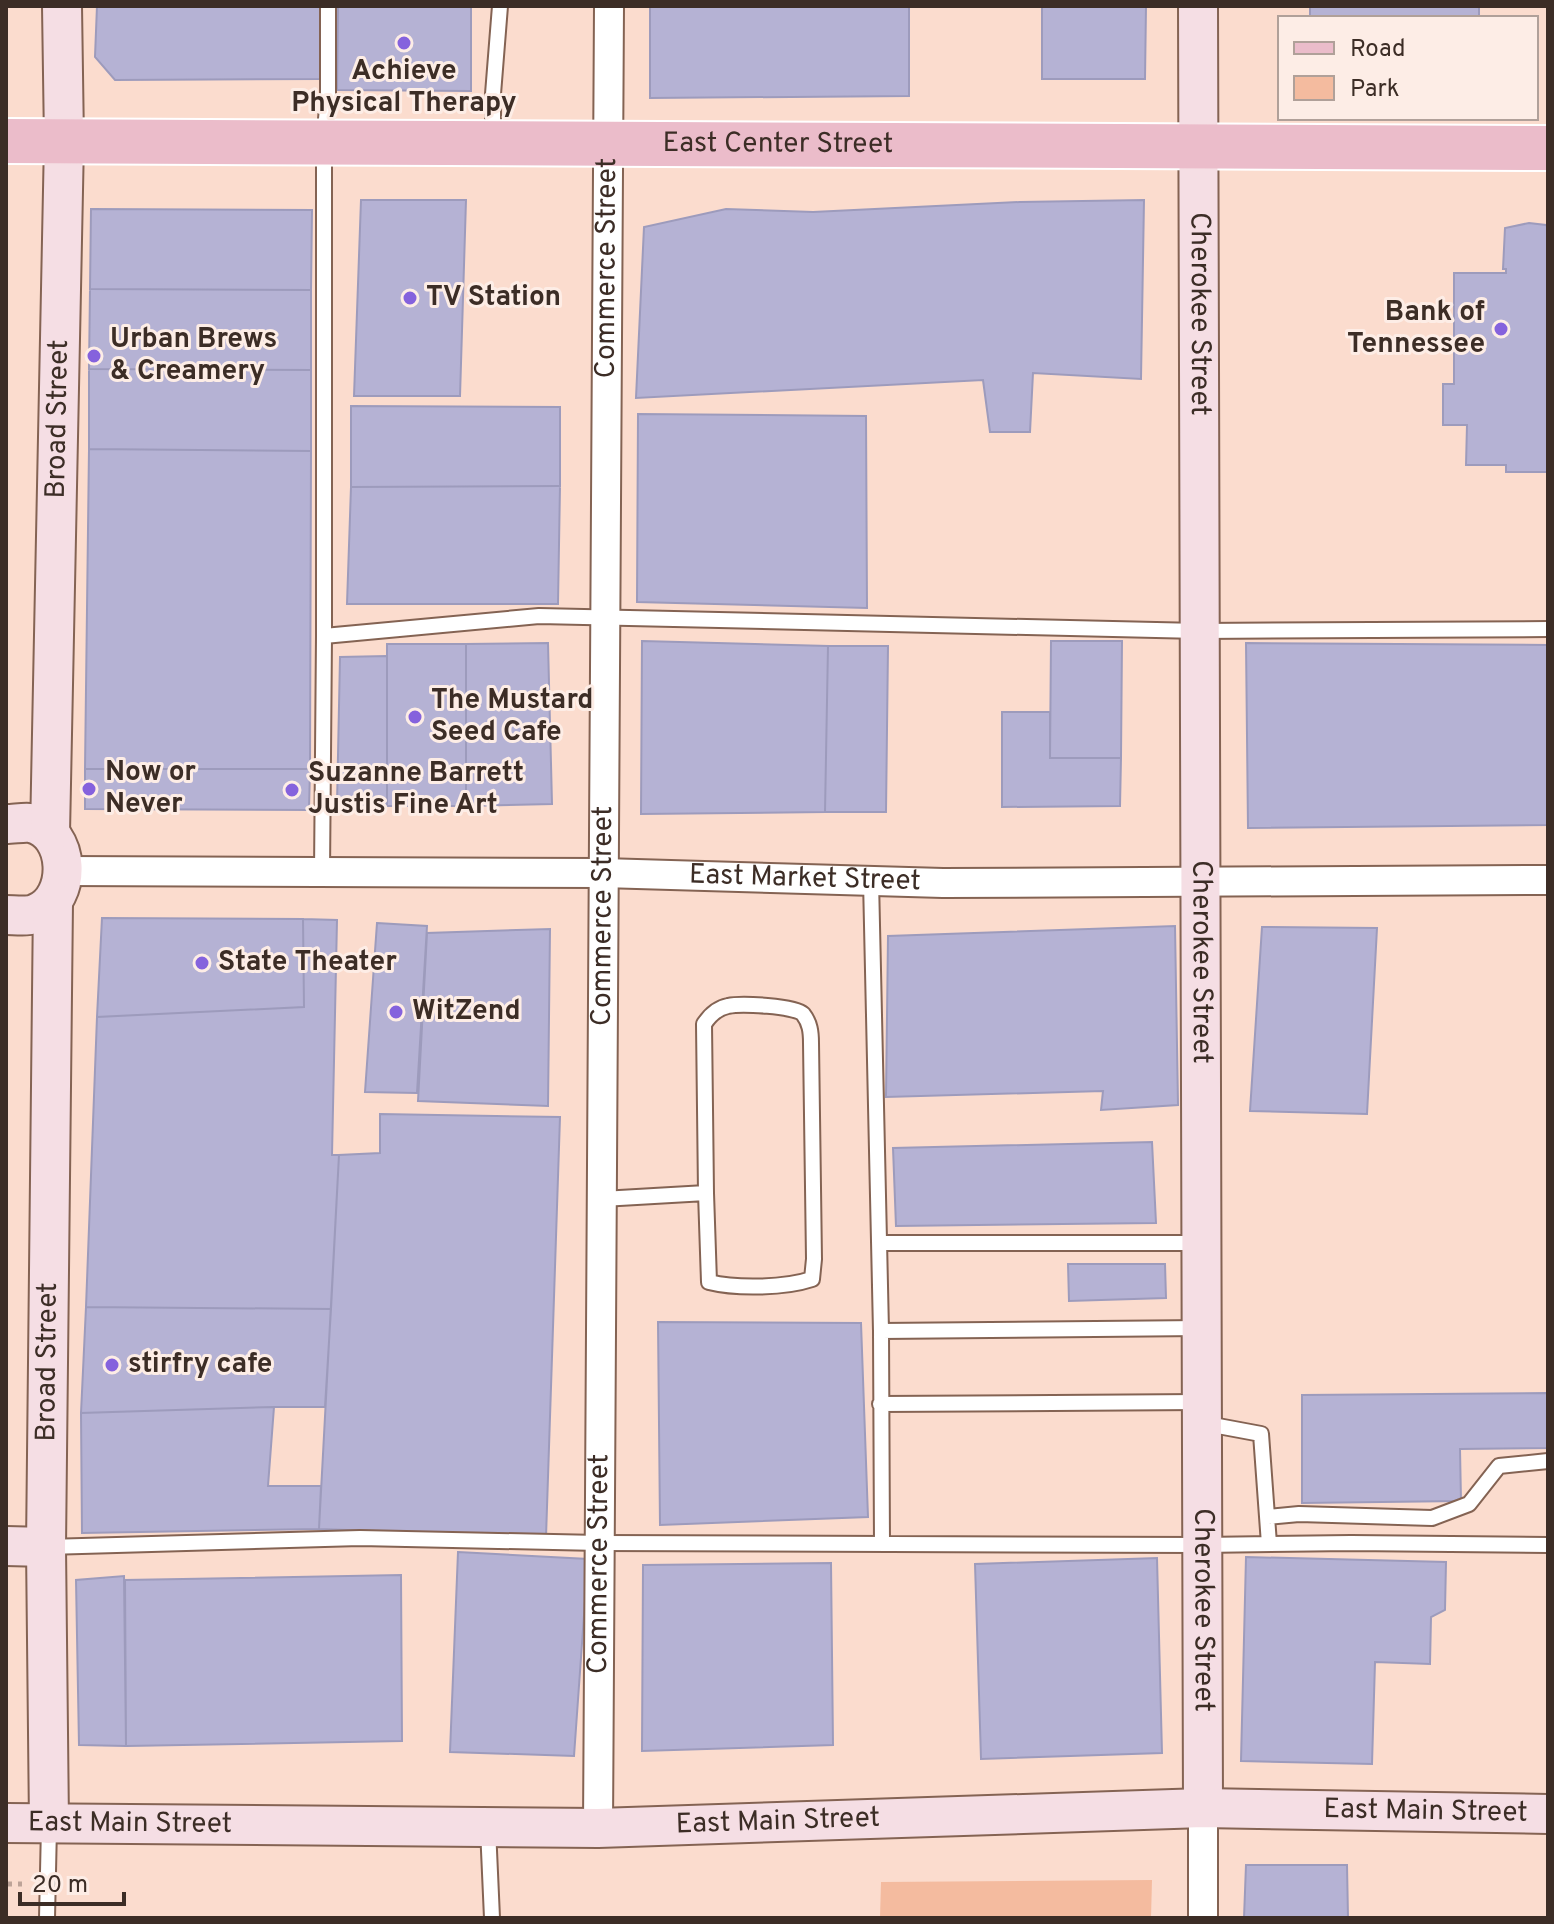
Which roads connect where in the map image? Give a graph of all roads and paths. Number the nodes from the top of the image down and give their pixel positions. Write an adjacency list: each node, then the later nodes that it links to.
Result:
1 (62, 6): 7 (main road, Broad Street)
2 (328, 6): 8 (lane)
3 (500, 6): 9 (lane)
4 (609, 6): 10 (street, Commerce Street)
5 (1198, 6): 11 (main road, Cherokee Street)
6 (6, 141): 7 (main road, East Center Street)
7 (64, 141): 8 (main road, East Center Street); 18 (main road, Broad Street)
8 (324, 142): 9 (main road, East Center Street); 16 (lane)
9 (494, 143): 10 (main road, East Center Street)
10 (607, 144): 11 (main road, East Center Street); 13 (street, Commerce Street)
11 (1198, 147): 12 (main road, East Center Street); 15 (main road, Cherokee Street)
12 (1548, 148)
13 (605, 617): 15 (lane); 16 (lane); 20 (street, Commerce Street)
14 (1548, 629): 15 (lane)
15 (1199, 631): 23 (main road, Cherokee Street)
16 (324, 636): 19 (lane)
17 (6, 824): 18 (main road)
18 (50, 833): 24 (main road, Broad Street)
19 (322, 873): 20 (street, East Market Street); 24 (street, East Market Street)
20 (603, 873): 21 (street, East Market Street); 27 (street, Commerce Street)
21 (871, 880): 23 (street, East Market Street); 28 (lane)
22 (1548, 880): 23 (street, East Market Street)
23 (1200, 883): 29 (main road, Cherokee Street)
24 (58, 886): 25 (main road); 42 (main road, Broad Street)
25 (6, 915)
26 (706, 1193): 26 (lane); 27 (lane)
27 (602, 1199): 36 (street, Commerce Street)
28 (879, 1243): 29 (lane); 31 (lane)
29 (1201, 1243): 30 (main road, Cherokee Street)
30 (1201, 1328): 31 (lane); 33 (main road, Cherokee Street)
31 (881, 1331): 32 (lane)
32 (880, 1404): 33 (lane); 37 (lane)
33 (1201, 1412): 35 (lane); 39 (main road, Cherokee Street)
34 (1548, 1461): 35 (lane)
35 (1268, 1517): 38 (lane)
36 (599, 1543): 37 (lane); 42 (lane); 48 (street, Commerce Street)
37 (882, 1544): 39 (lane)
38 (1269, 1544): 39 (lane); 40 (lane)
39 (1202, 1545): 43 (main road, Cherokee Street)
40 (1548, 1545)
41 (6, 1546): 42 (main road)
42 (46, 1547): 46 (main road, Broad Street)
43 (1203, 1808): 44 (main road, East Main Street); 48 (main road, East Main Street); 53 (street, Cherokee Street)
44 (1548, 1814)
45 (6, 1823): 46 (main road, East Main Street)
46 (49, 1824): 47 (main road, East Main Street); 51 (lane)
47 (488, 1827): 48 (main road, East Main Street); 52 (lane)
48 (598, 1828)
49 (6, 1884): 50 (path)
50 (22, 1884)
51 (47, 1918)
52 (492, 1918)
53 (1203, 1918)

